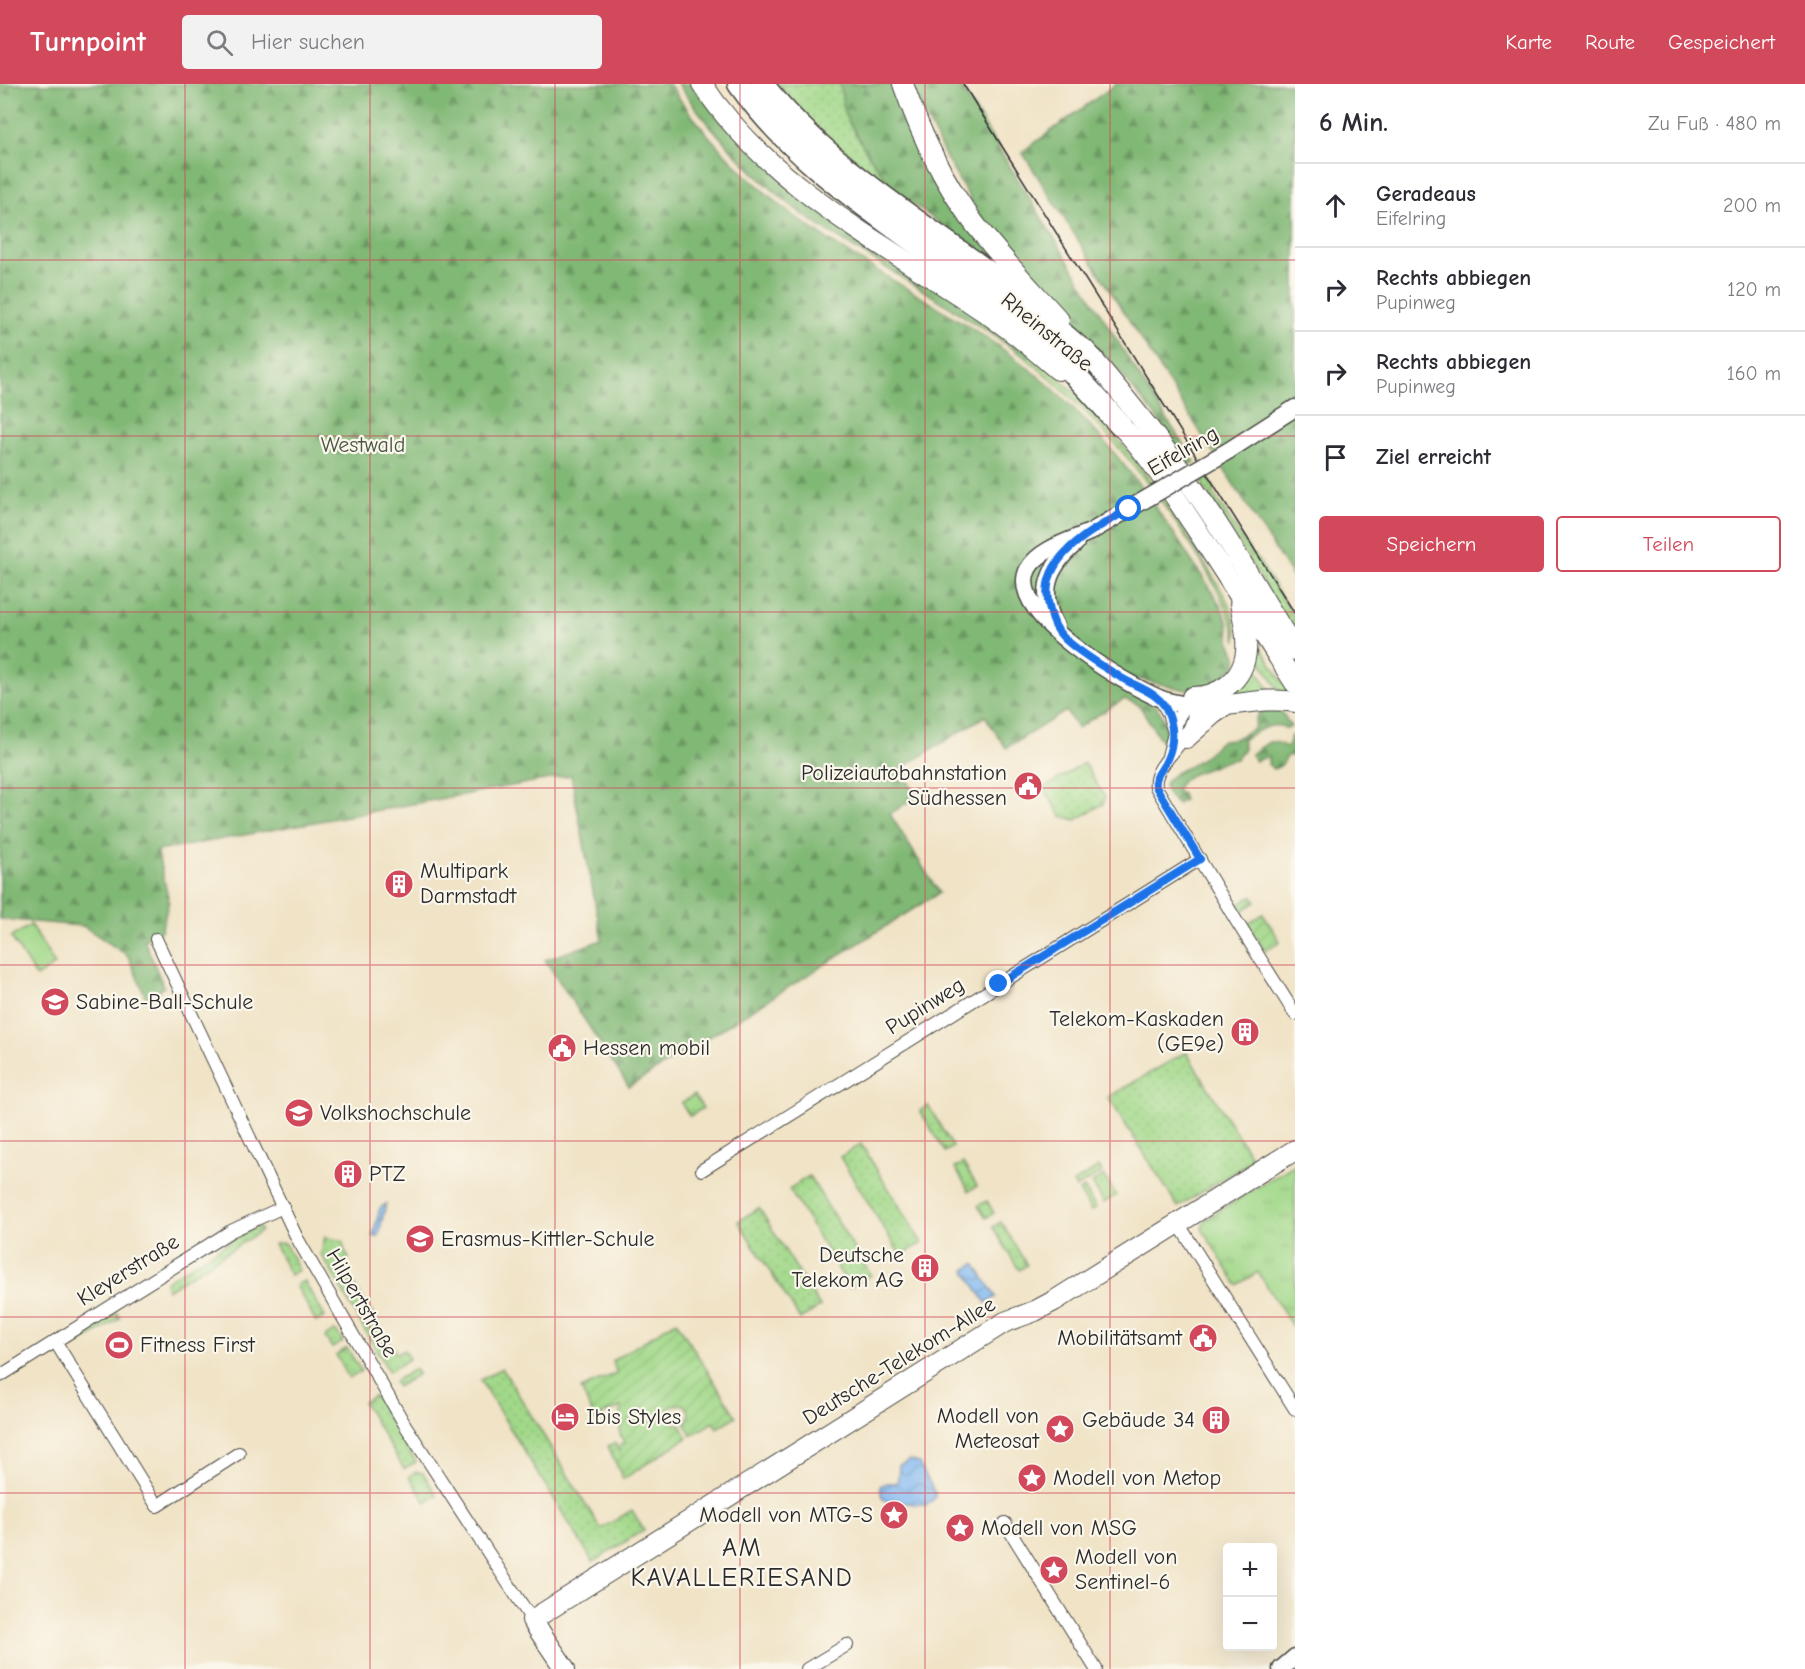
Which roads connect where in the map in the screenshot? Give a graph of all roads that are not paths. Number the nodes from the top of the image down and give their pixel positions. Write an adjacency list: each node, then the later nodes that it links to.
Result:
1 (702, 84): 7 (main road, Rheinstraße)
2 (739, 84): 7 (highway)
3 (762, 84): 5 (highway)
4 (903, 84): 5 (main road, Rheinstraße)
5 (1094, 360): 11 (main road, Rheinstraße)
6 (1295, 408): 8 (main road, Eifelring, bridge)
7 (1120, 424): 9 (main road, Rheinstraße)
8 (1092, 531): 10 (main road, Eifelring); 10 (main road, Eifelring)
9 (1237, 592): 13 (main road, Rheinstraße); 15 (main road)
10 (1063, 637): 12 (main road, Eifelring)
11 (1292, 644)
12 (1123, 679): 14 (main road, Eifelring); 15 (main road, Eifelring)
13 (1295, 683)
14 (1160, 699): 15 (main road, Eifelring); 18 (street)
15 (1190, 702): 17 (main road); 18 (street)
16 (1295, 702): 17 (main road)
17 (1225, 706): 18 (main road)
18 (1180, 735): 19 (street)
19 (1200, 859): 21 (street); 23 (street, Pupinweg)
20 (156, 939): 24 (street, Hilpertstraße)
21 (1295, 1014)
22 (1295, 1150): 25 (main road, Deutsche-Telekom-Allee)
23 (702, 1170)
24 (282, 1208): 26 (street, Kleyerstraße); 31 (street, Hilpertstraße)
25 (1178, 1223): 28 (street); 31 (main road, Deutsche-Telekom-Allee)
26 (55, 1341): 27 (street, Kleyerstraße); 29 (street)
27 (0, 1376)
28 (1295, 1409)
29 (239, 1453)
30 (1005, 1523): 36 (street)
31 (531, 1620): 34 (main road, Hilpertstraße)
32 (847, 1645): 35 (street)
33 (1295, 1659): 37 (main road); 38 (main road)
34 (565, 1669)
35 (807, 1669)
36 (1096, 1669)
37 (1281, 1669)
38 (1289, 1669)

